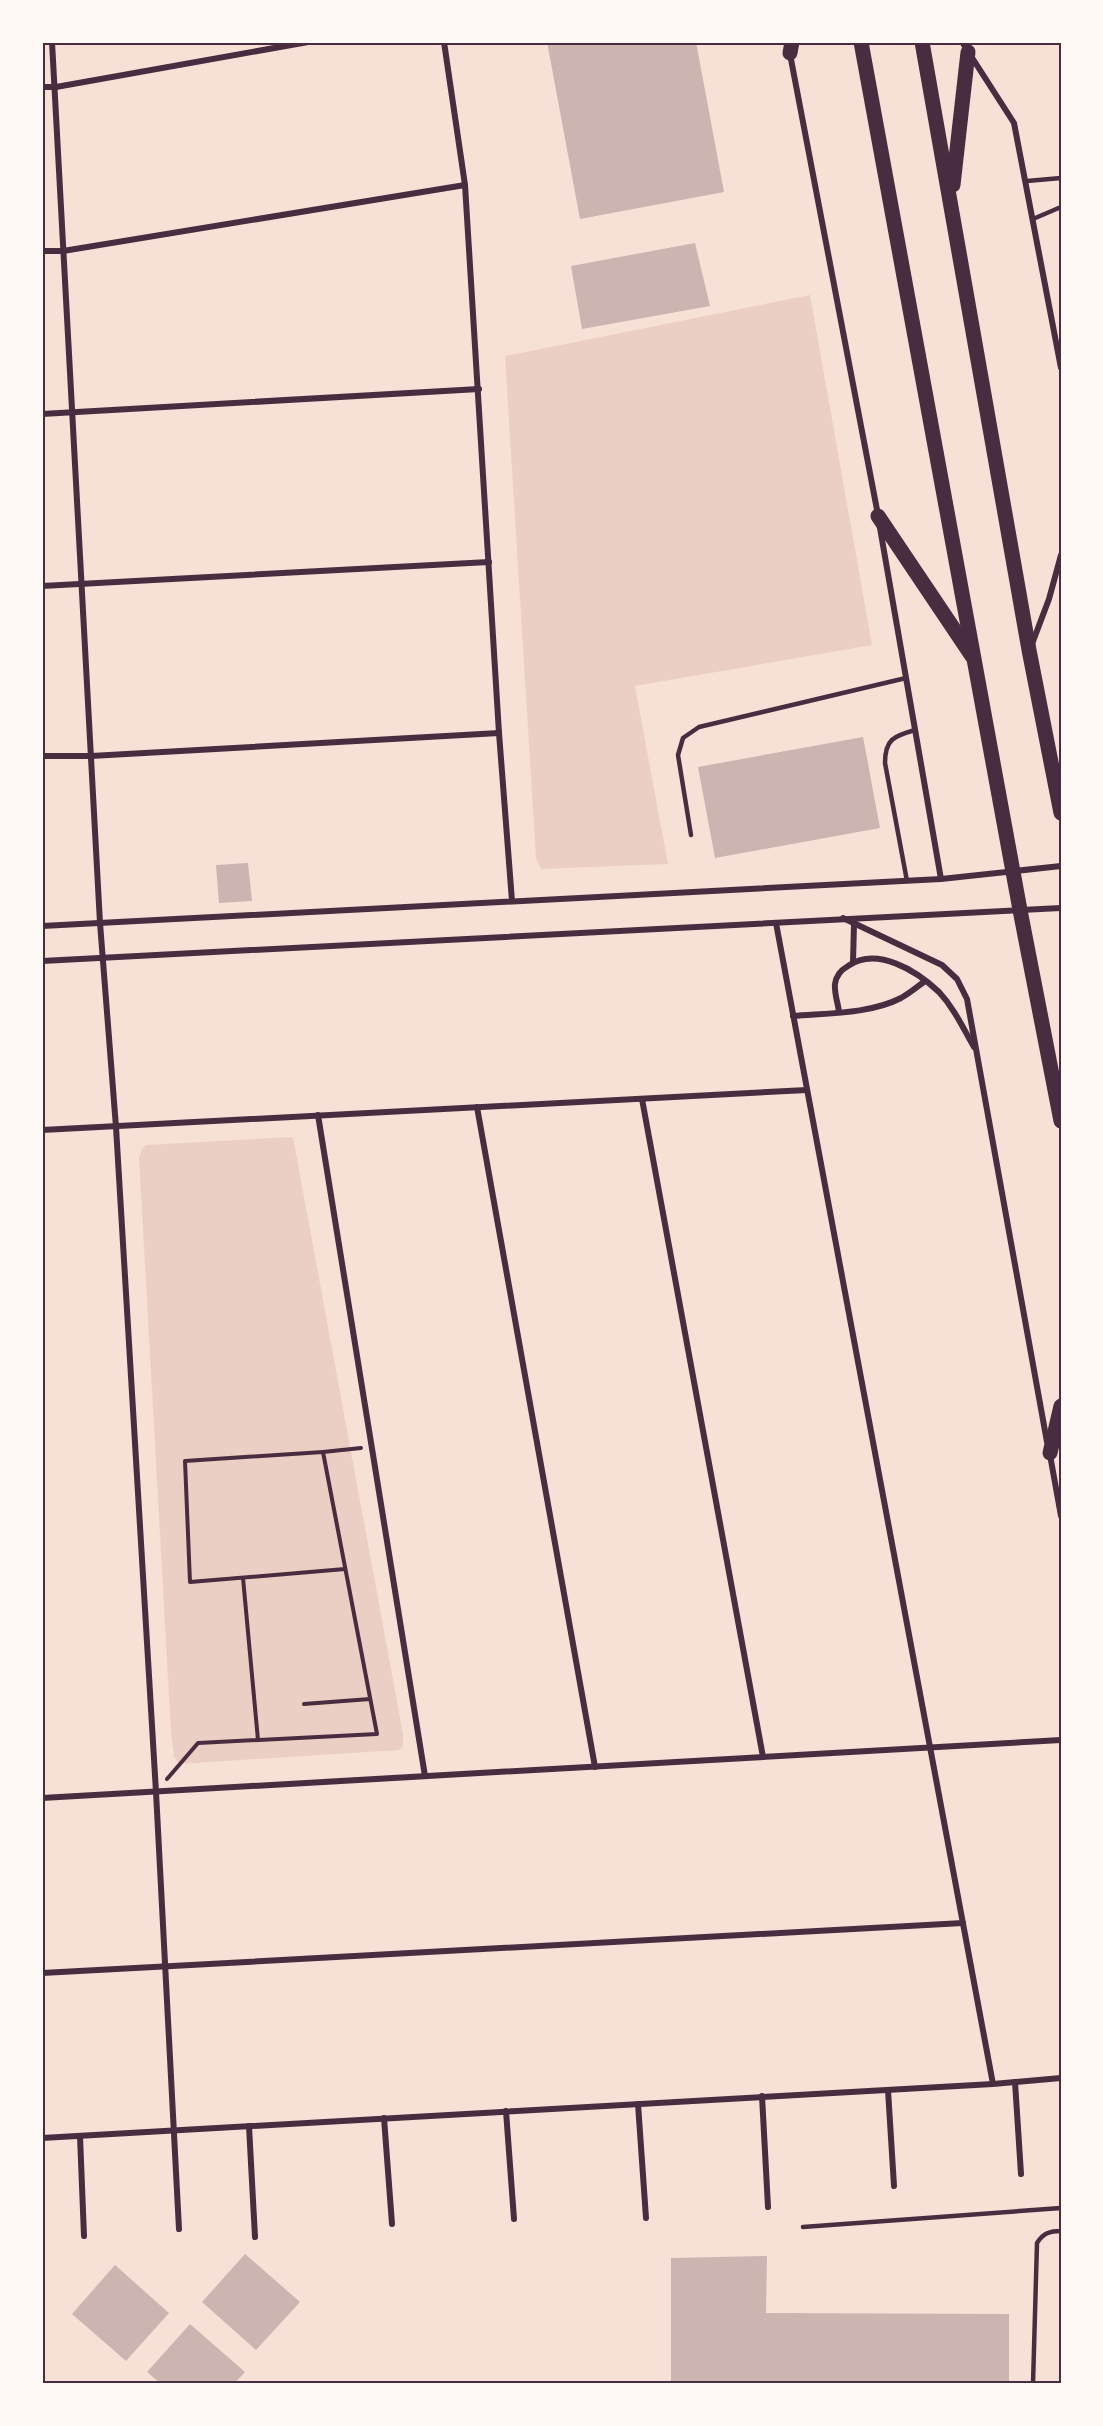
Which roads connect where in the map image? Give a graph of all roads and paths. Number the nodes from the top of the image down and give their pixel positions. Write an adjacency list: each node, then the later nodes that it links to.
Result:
1 (52, 42): 9 (street)
2 (308, 42): 9 (street)
3 (444, 42): 12 (street)
4 (861, 42): 28 (main road)
5 (922, 42): 13 (main road)
6 (790, 46): 22 (street)
7 (965, 47): 11 (street); 13 (main road)
8 (42, 87): 9 (street)
9 (56, 87): 17 (street)
10 (1061, 178): 11 (lane)
11 (1027, 181): 15 (street)
12 (465, 185): 17 (street); 19 (street)
13 (951, 200): 27 (main road)
14 (1061, 207): 15 (lane)
15 (1033, 219): 18 (street)
16 (42, 251): 17 (street)
17 (63, 251): 20 (street)
18 (1061, 368)
19 (479, 389): 20 (street); 24 (street)
20 (72, 413): 21 (street); 25 (street)
21 (42, 414)
22 (878, 516): 28 (main road); 29 (street)
23 (1061, 555): 27 (street)
24 (489, 562): 25 (street); 31 (street)
25 (82, 585): 26 (street); 33 (street)
26 (42, 586)
27 (1029, 650): 34 (main road)
28 (975, 661): 37 (main road)
29 (906, 678): 30 (street); 35 (lane)
30 (915, 730): 38 (street); 39 (lane)
31 (499, 733): 33 (street); 40 (street)
32 (42, 756): 33 (street)
33 (91, 756): 44 (street)
34 (1061, 813)
35 (691, 835)
36 (1061, 866): 37 (street)
37 (1013, 871): 38 (street); 42 (main road)
38 (941, 879): 39 (street)
39 (907, 881): 40 (street)
40 (512, 901): 44 (street)
41 (1061, 908): 42 (street)
42 (1020, 910): 43 (street); 59 (main road)
43 (843, 918): 45 (street); 46 (street)
44 (100, 923): 47 (street); 48 (street)
45 (776, 923): 48 (street); 53 (street)
46 (854, 924): 50 (street); 54 (street)
47 (42, 926)
48 (103, 959): 49 (street); 60 (street)
49 (42, 961)
50 (853, 962): 51 (street); 52 (street)
51 (925, 981): 52 (street); 54 (street)
52 (839, 1012): 53 (street)
53 (793, 1016): 55 (street)
54 (976, 1051): 65 (street)
55 (807, 1090): 56 (street); 73 (street)
56 (642, 1099): 57 (street); 74 (street)
57 (477, 1107): 58 (street); 75 (street)
58 (318, 1115): 60 (street); 63 (street)
59 (1061, 1121)
60 (116, 1127): 61 (street); 77 (street)
61 (42, 1131)
62 (1061, 1406): 65 (main road)
63 (372, 1447): 64 (path); 76 (street)
64 (323, 1452): 67 (path); 68 (path)
65 (1050, 1453): 66 (street)
66 (1061, 1516)
67 (345, 1569): 68 (path); 69 (path)
68 (243, 1578): 71 (path)
69 (370, 1700): 70 (path); 71 (path)
70 (304, 1704)
71 (258, 1740): 77 (path)
72 (1061, 1740): 73 (street)
73 (930, 1748): 74 (street); 79 (street)
74 (763, 1757): 75 (street)
75 (595, 1767): 76 (street)
76 (425, 1776): 77 (street)
77 (156, 1792): 78 (street); 80 (street)
78 (42, 1798)
79 (963, 1923): 80 (street); 84 (street)
80 (165, 1965): 81 (street); 91 (street)
81 (42, 1973)
82 (1061, 2078): 83 (street)
83 (1015, 2082): 84 (street); 94 (street)
84 (993, 2084): 85 (street)
85 (888, 2090): 86 (street); 95 (street)
86 (762, 2097): 87 (street); 96 (street)
87 (638, 2104): 88 (street); 98 (street)
88 (506, 2111): 89 (street); 99 (street)
89 (384, 2118): 90 (street); 100 (street)
90 (249, 2126): 91 (street); 105 (street)
91 (174, 2130): 92 (street); 102 (street)
92 (80, 2136): 93 (street); 104 (street)
93 (42, 2138)
94 (1021, 2174)
95 (894, 2186)
96 (768, 2207)
97 (1061, 2208): 101 (lane)
98 (646, 2218)
99 (514, 2219)
100 (392, 2223)
101 (803, 2227)
102 (179, 2229)
103 (1061, 2231): 106 (lane)
104 (84, 2236)
105 (255, 2237)
106 (1033, 2384)

